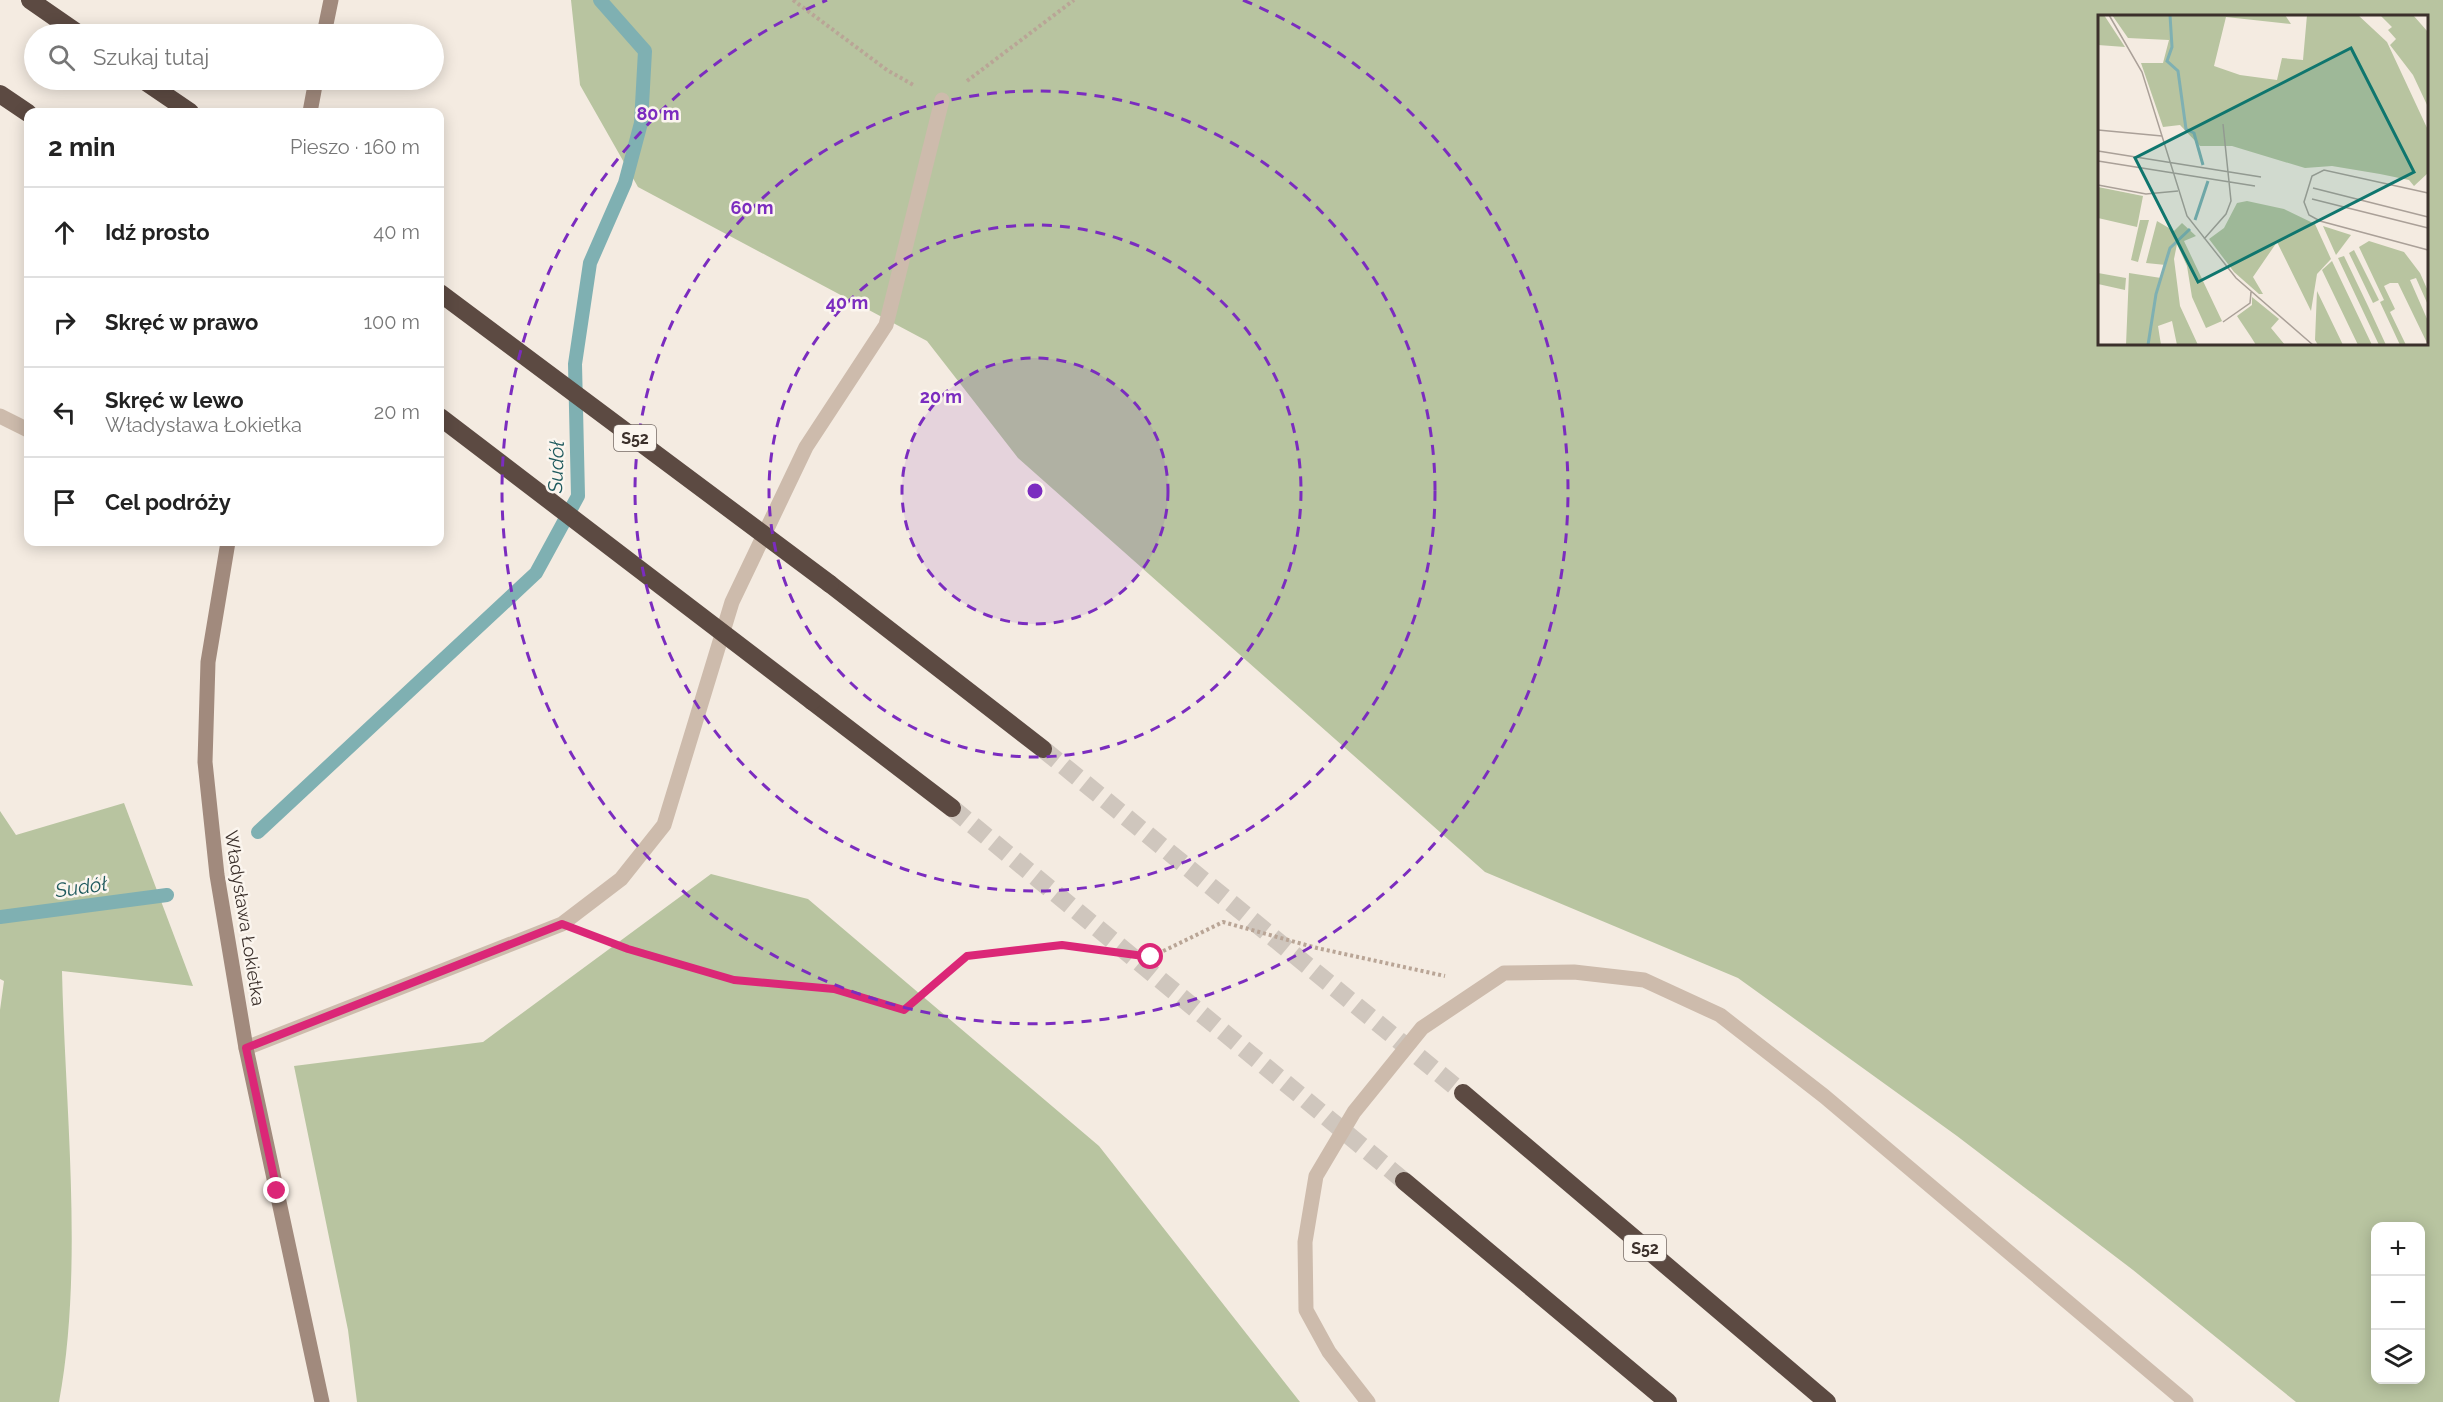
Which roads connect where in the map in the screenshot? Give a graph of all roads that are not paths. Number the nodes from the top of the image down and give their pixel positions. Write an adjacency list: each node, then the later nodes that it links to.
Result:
1 (30, 0): 3 (highway)
2 (331, 0): 4 (street)
3 (64, 24)
4 (326, 24)
5 (158, 90): 9 (highway)
6 (314, 90): 10 (street)
7 (0, 94): 11 (highway)
8 (942, 100): 19 (street)
9 (184, 108)
10 (311, 108)
11 (24, 110)
12 (444, 296): 17 (highway, S52, bridge)
13 (0, 416): 15 (street)
14 (444, 420): 18 (highway, bridge)
15 (24, 428)
16 (227, 546): 19 (street, Władysława Łokietka)
17 (1043, 749)
18 (952, 808)
19 (246, 1048): 22 (street, Władysława Łokietka)
20 (1463, 1093): 25 (highway, S52)
21 (1404, 1181): 24 (highway)
22 (321, 1402)
23 (1368, 1402): 26 (street)
24 (1668, 1402)
25 (1827, 1402)
26 (2186, 1402)

